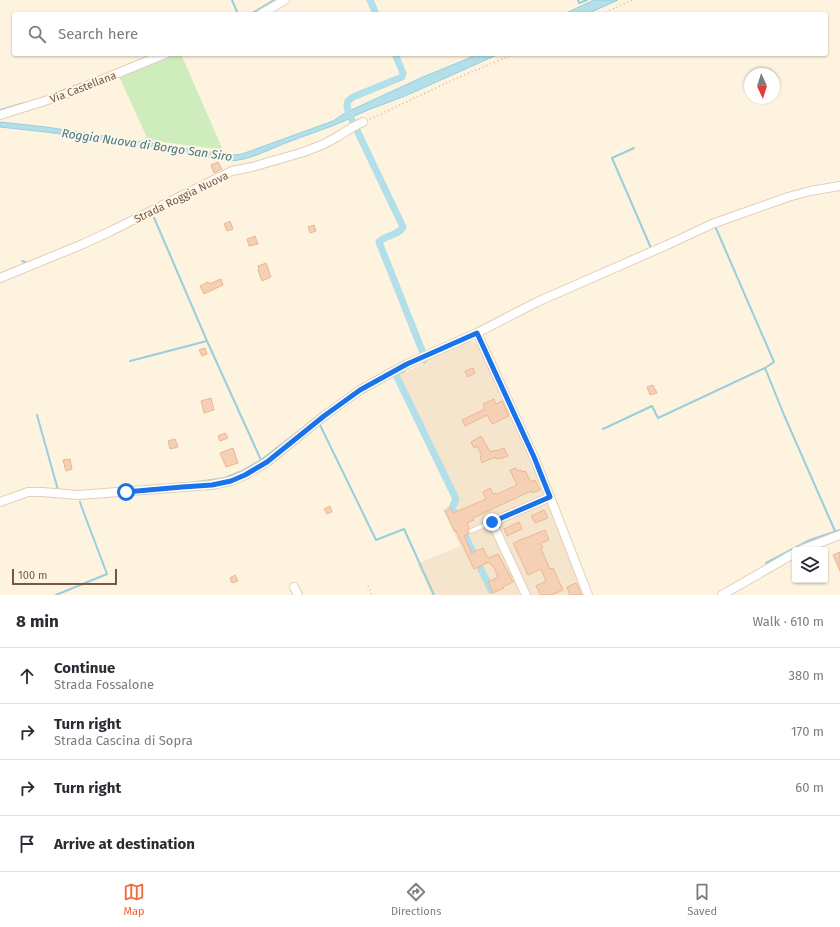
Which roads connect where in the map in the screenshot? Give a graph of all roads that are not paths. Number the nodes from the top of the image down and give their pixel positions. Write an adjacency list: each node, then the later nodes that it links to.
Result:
1 (285, 0): 2 (street)
2 (264, 12)
3 (160, 56): 4 (street, Via Castellana)
4 (0, 114)
5 (358, 125): 7 (street, Strada Roggia Nuova)
6 (840, 186): 8 (street)
7 (0, 278)
8 (477, 333): 9 (street); 10 (street)
9 (550, 497): 11 (street); 19 (street)
10 (0, 502)
11 (492, 522): 12 (lane); 18 (street)
12 (471, 531)
13 (840, 535): 14 (street)
14 (809, 547)
15 (792, 555): 20 (street)
16 (294, 586): 17 (street)
17 (298, 595)
18 (526, 595)
19 (588, 595)
20 (722, 595)

